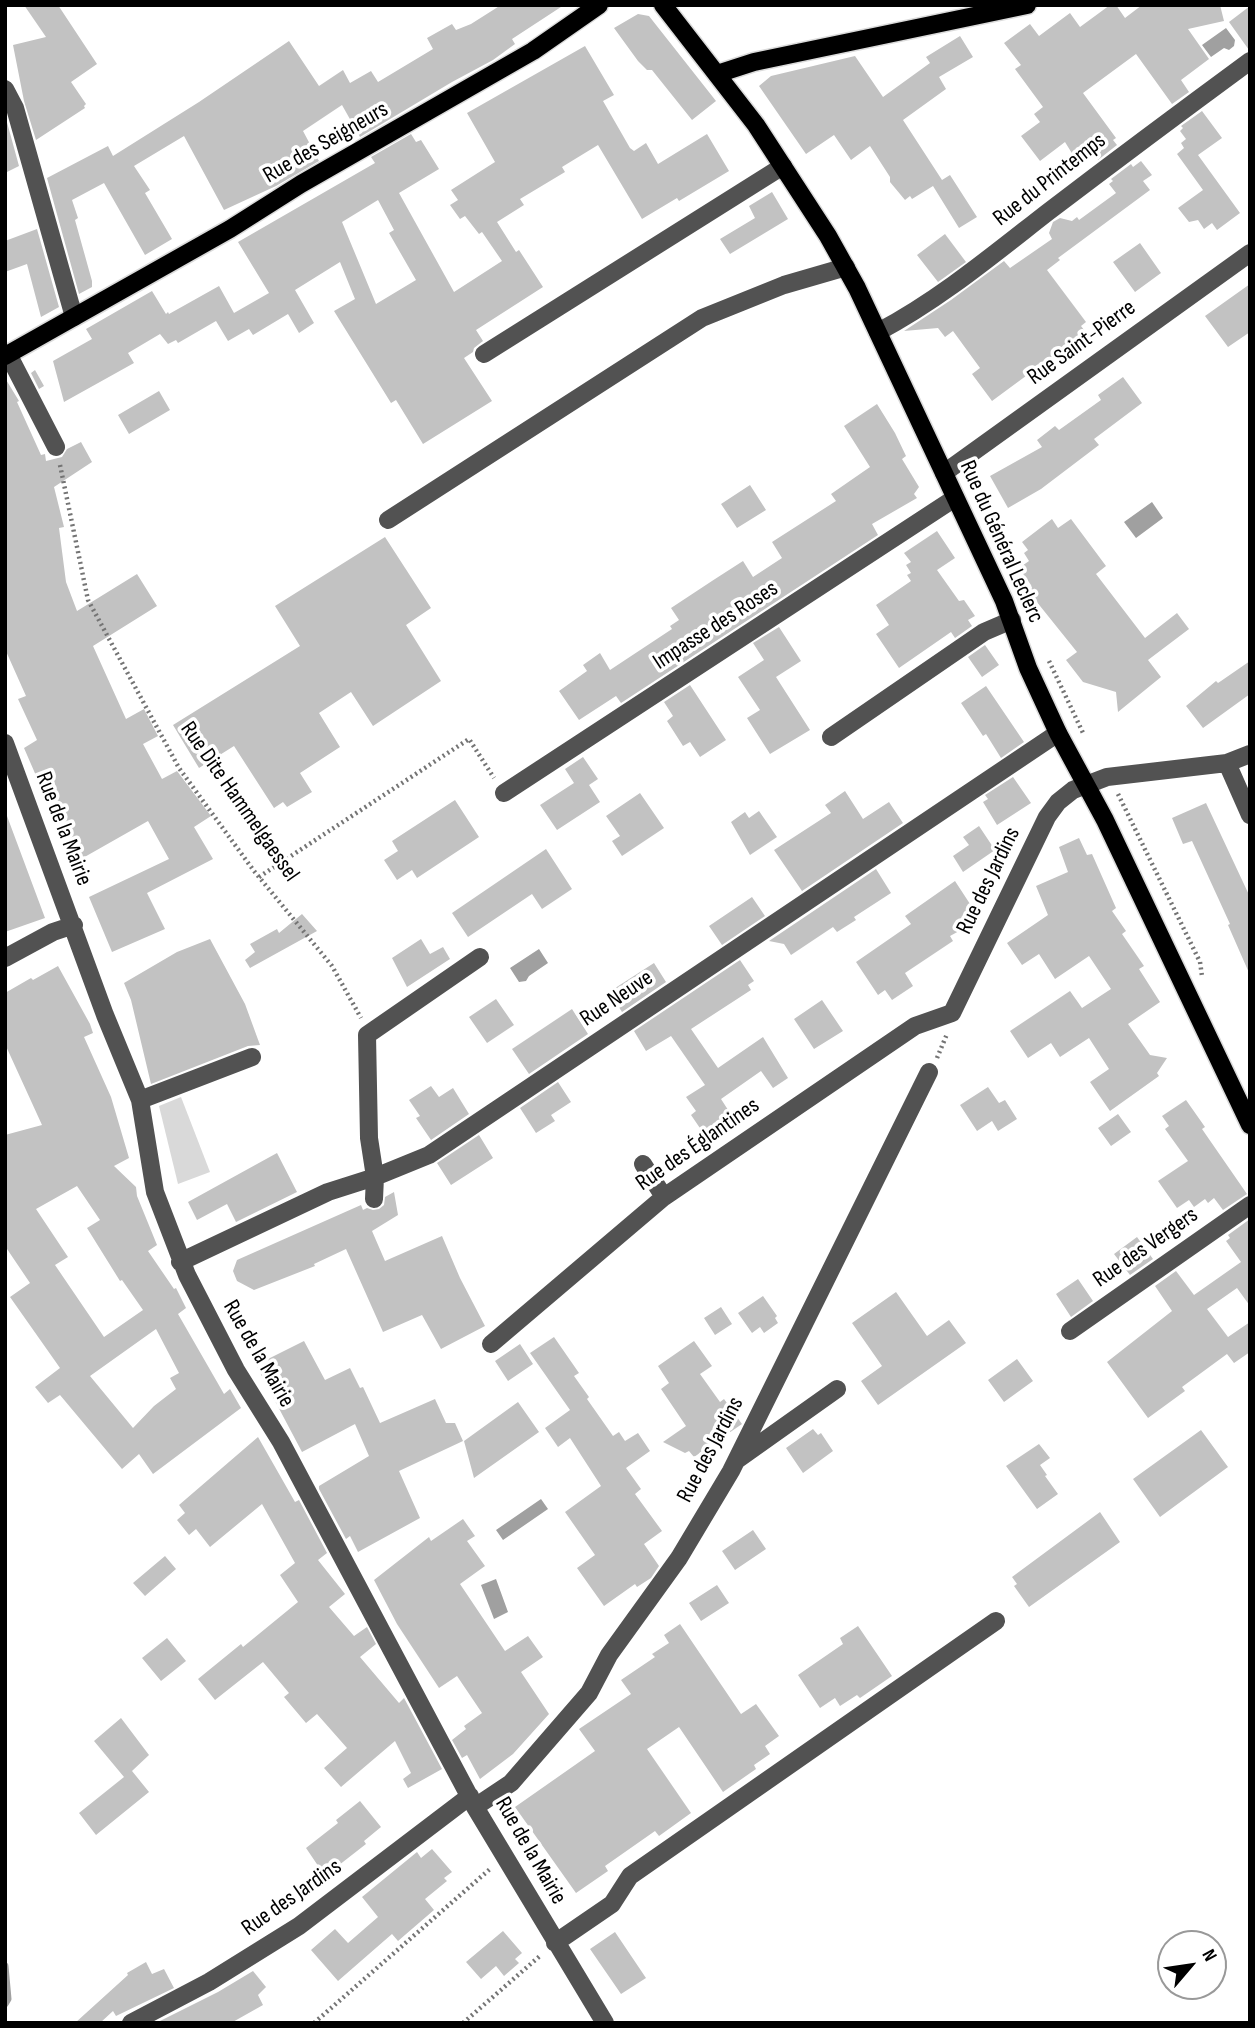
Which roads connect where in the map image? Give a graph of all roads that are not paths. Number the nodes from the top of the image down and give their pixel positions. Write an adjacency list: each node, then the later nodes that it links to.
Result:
1 (599, 5): 10 (main road, Rue des Seigneurs)
2 (663, 5): 5 (main road, Rue du Général Leclerc)
3 (1027, 5): 5 (main road)
4 (1250, 61): 11 (street, Rue du Printemps)
5 (717, 74): 7 (main road, Rue du Général Leclerc)
6 (5, 89): 10 (street)
7 (783, 166): 9 (main road, Rue du Général Leclerc); 12 (street)
8 (1250, 253): 15 (street, Rue Saint-Pierre)
9 (846, 267): 11 (main road, Rue du Général Leclerc); 17 (street)
10 (74, 317): 13 (main road, Rue des Seigneurs)
11 (878, 332): 15 (main road, Rue du Général Leclerc)
12 (484, 354)
13 (7, 355): 14 (street)
14 (56, 447)
15 (944, 473): 16 (main road, Rue du Général Leclerc)
16 (955, 498): 18 (main road, Rue du Général Leclerc); 25 (street, Impasse des Roses)
17 (388, 520)
18 (1012, 620): 19 (main road, Rue du Général Leclerc); 20 (street)
19 (1058, 733): 24 (main road, Rue du Général Leclerc); 36 (street, Rue Neuve)
20 (831, 737)
21 (5, 743): 27 (street, Rue de la Mairie)
22 (1250, 754): 23 (street, Rue des Jardins)
23 (1227, 763): 24 (street, Rue des Jardins); 26 (street)
24 (1085, 784): 30 (street, Rue des Jardins); 34 (main road, Rue du Général Leclerc)
25 (504, 793)
26 (1250, 815)
27 (74, 925): 29 (street); 33 (street, Rue de la Mairie)
28 (480, 957): 36 (street)
29 (5, 958)
30 (952, 1013): 37 (street, Rue des Églantines)
31 (252, 1057): 33 (street)
32 (929, 1072): 44 (street, Rue des Jardins)
33 (140, 1100): 40 (street, Rue de la Mairie)
34 (1250, 1125)
35 (643, 1164): 37 (street)
36 (376, 1177): 38 (street); 40 (street, Rue Neuve)
37 (664, 1197): 42 (street, Rue des Églantines)
38 (374, 1199)
39 (1250, 1205): 41 (street, Rue des Vergers)
40 (180, 1262): 46 (street, Rue de la Mairie)
41 (1070, 1331)
42 (491, 1344)
43 (837, 1389): 44 (street)
44 (736, 1461): 46 (street, Rue des Jardins)
45 (996, 1621): 47 (street)
46 (472, 1801): 47 (street, Rue de la Mairie); 48 (street, Rue des Jardins)
47 (558, 1946): 49 (street, Rue de la Mairie)
48 (131, 2023)
49 (605, 2023)

